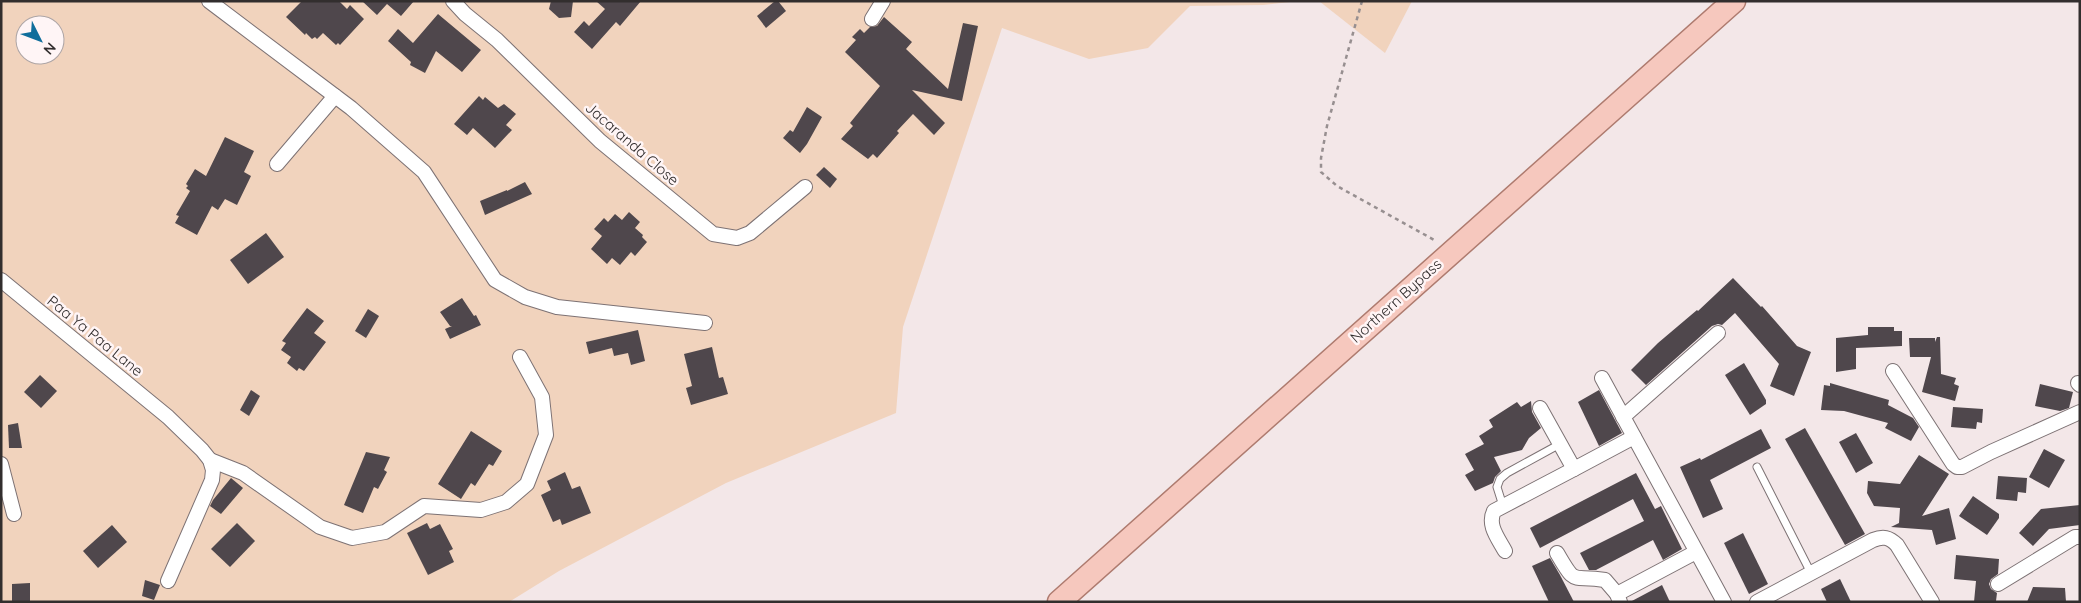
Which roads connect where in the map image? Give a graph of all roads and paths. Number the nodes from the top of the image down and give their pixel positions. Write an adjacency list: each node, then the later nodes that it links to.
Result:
1 (209, 1): 7 (street)
2 (452, 1): 9 (street, Jacaranda Close)
3 (883, 1): 6 (street)
4 (1362, 1): 10 (path)
5 (1734, 1): 10 (main road, Northern Bypass)
6 (872, 18)
7 (335, 96): 8 (street); 12 (street)
8 (277, 164)
9 (805, 187)
10 (1453, 251): 36 (main road, Northern Bypass)
11 (1, 280): 22 (street, Paa Ya Paa Lane)
12 (705, 323)
13 (1718, 333): 19 (street)
14 (520, 357): 22 (street)
15 (1893, 371): 18 (street)
16 (1602, 378): 19 (street)
17 (1540, 408): 21 (street)
18 (2080, 412)
19 (1623, 417): 20 (street)
20 (1634, 437): 25 (street); 30 (street)
21 (1560, 444): 25 (street); 26 (lane)
22 (210, 460): 33 (street)
23 (1, 464): 27 (street)
24 (1757, 467): 32 (lane)
25 (1574, 469): 26 (street)
26 (1503, 506): 29 (street)
27 (14, 514)
28 (2080, 537): 34 (street)
29 (1505, 551)
30 (1696, 552): 35 (street); 37 (street)
31 (1557, 553): 35 (street)
32 (1811, 573): 38 (street); 39 (street)
33 (168, 581)
34 (1998, 584)
35 (1618, 598)
36 (1059, 602)
37 (1724, 602)
38 (1757, 602)
39 (1932, 602)

